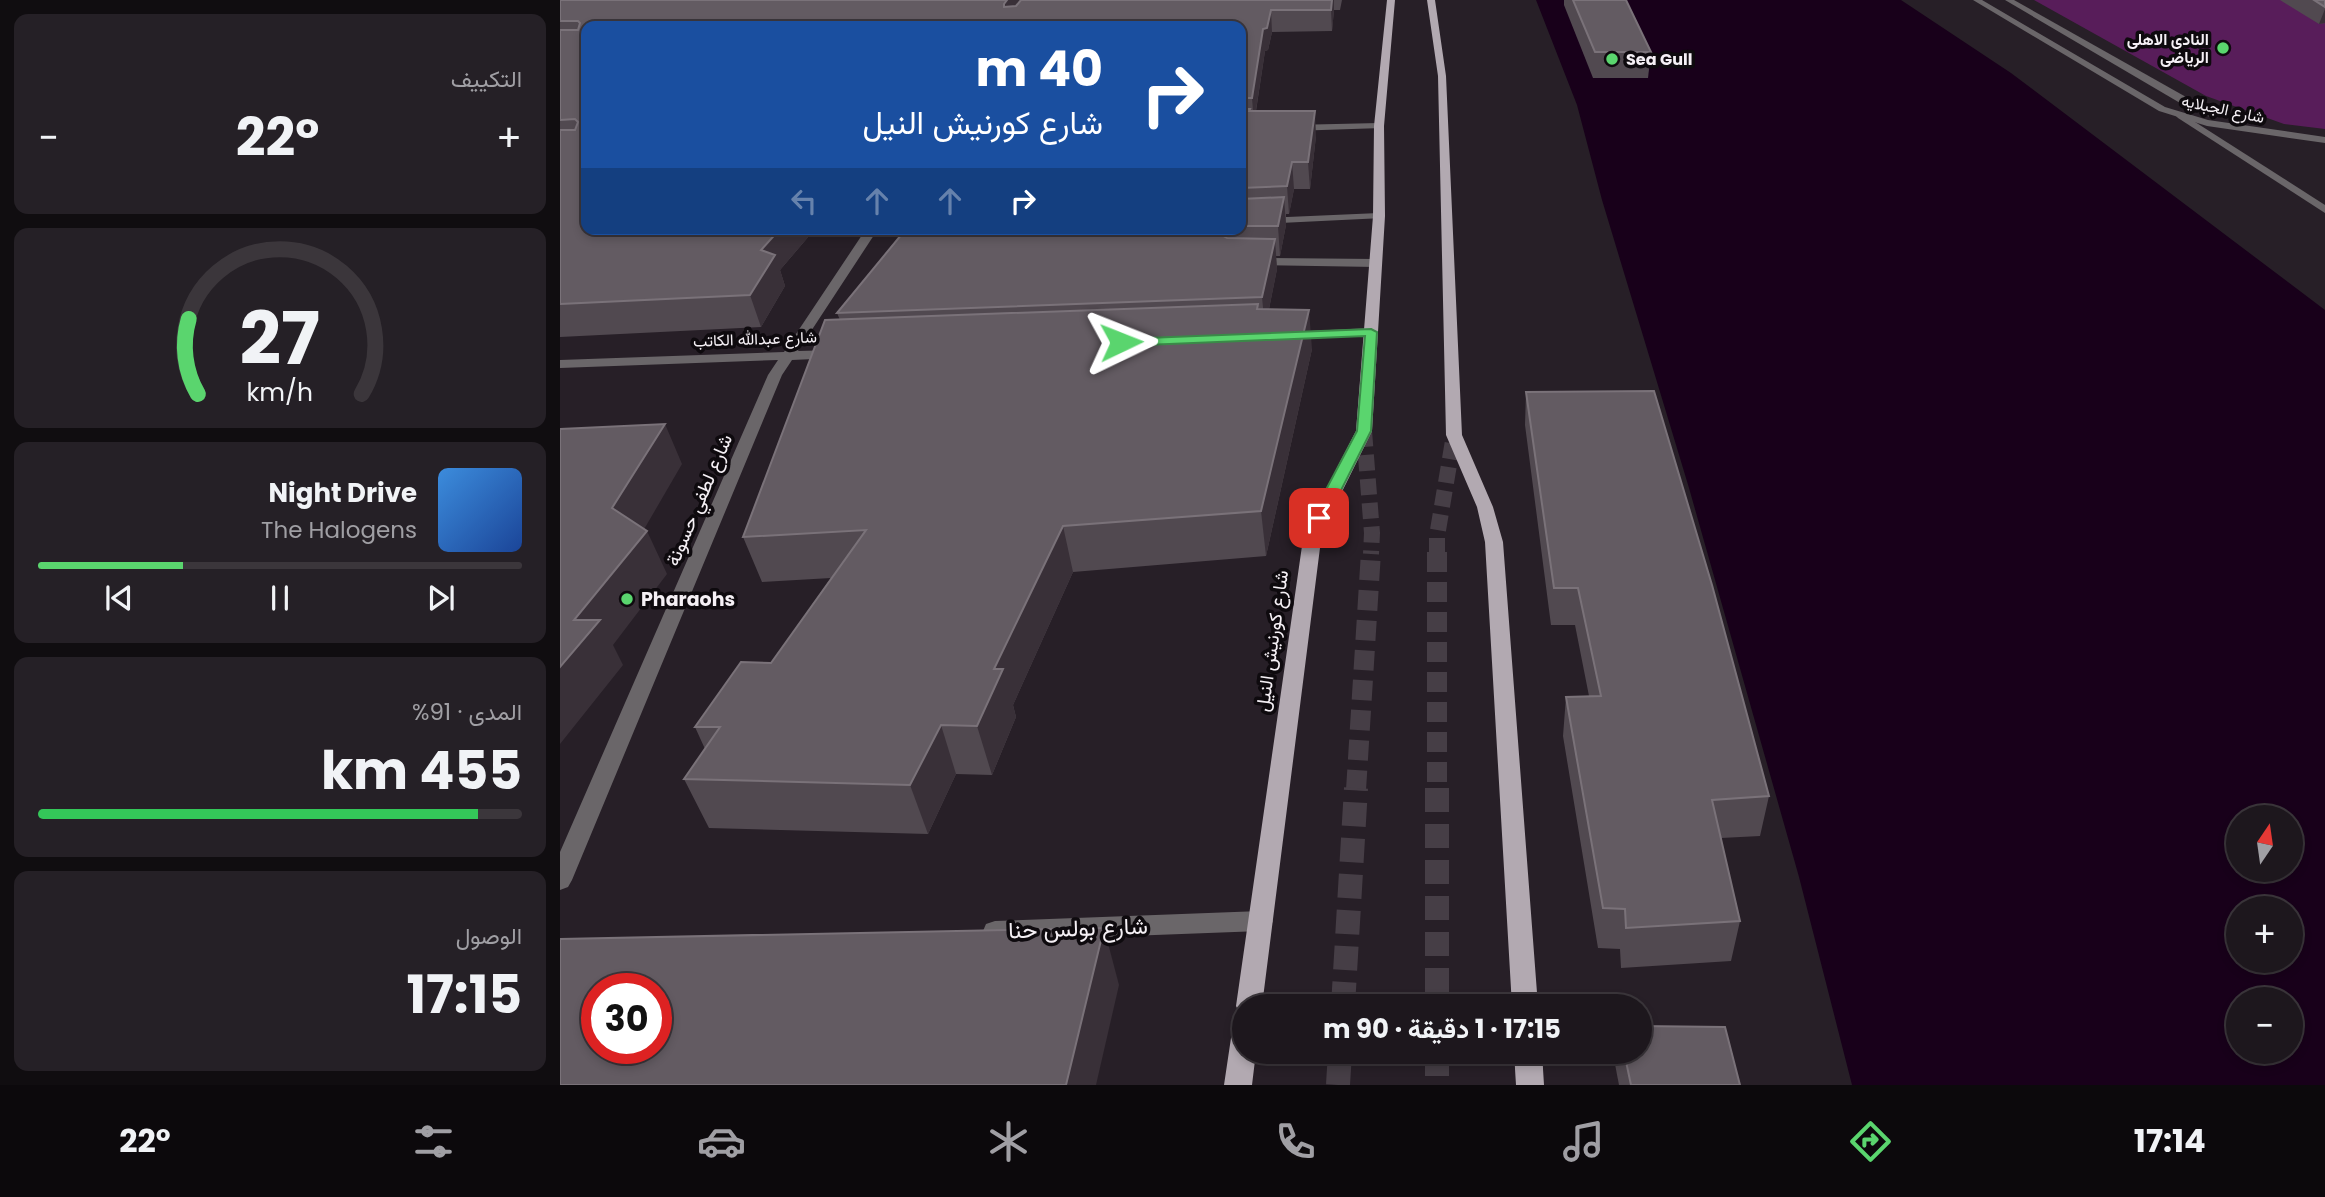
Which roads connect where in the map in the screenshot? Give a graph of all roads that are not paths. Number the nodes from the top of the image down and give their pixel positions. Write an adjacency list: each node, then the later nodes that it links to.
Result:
1 (1391, 0): 6 (main road, شارع كورنيش النيل)
2 (1431, 0): 24 (main road)
3 (1977, 0): 5 (street, شارع الجبلايه)
4 (2009, 0): 8 (street, شارع الجبلايه)
5 (2181, 116): 8 (street, شارع الجبلايه); 9 (street)
6 (1379, 126): 7 (street); 10 (main road, شارع كورنيش النيل)
7 (1282, 128)
8 (2325, 138)
9 (2325, 210)
10 (1378, 216): 11 (street); 14 (main road, شارع كورنيش النيل)
11 (1246, 222)
12 (868, 235): 18 (street, شارع لطفي حسونة)
13 (1243, 262): 14 (street)
14 (1376, 263): 15 (main road, شارع كورنيش النيل)
15 (1371, 332): 16 (street); 21 (main road, شارع كورنيش النيل)
16 (1274, 336)
17 (858, 353): 18 (street, شارع عبدالله الكاتب)
18 (788, 356): 19 (street, شارع عبدالله الكاتب); 20 (street, شارع لطفي حسونة)
19 (560, 364)
20 (560, 880)
21 (1261, 921): 22 (street, شارع بولس حنا); 23 (main road, شارع كورنيش النيل)
22 (972, 932)
23 (1251, 994)
24 (1524, 994)
25 (1241, 1064): 27 (main road)
26 (1529, 1064): 28 (main road)
27 (1238, 1085)
28 (1530, 1085)

